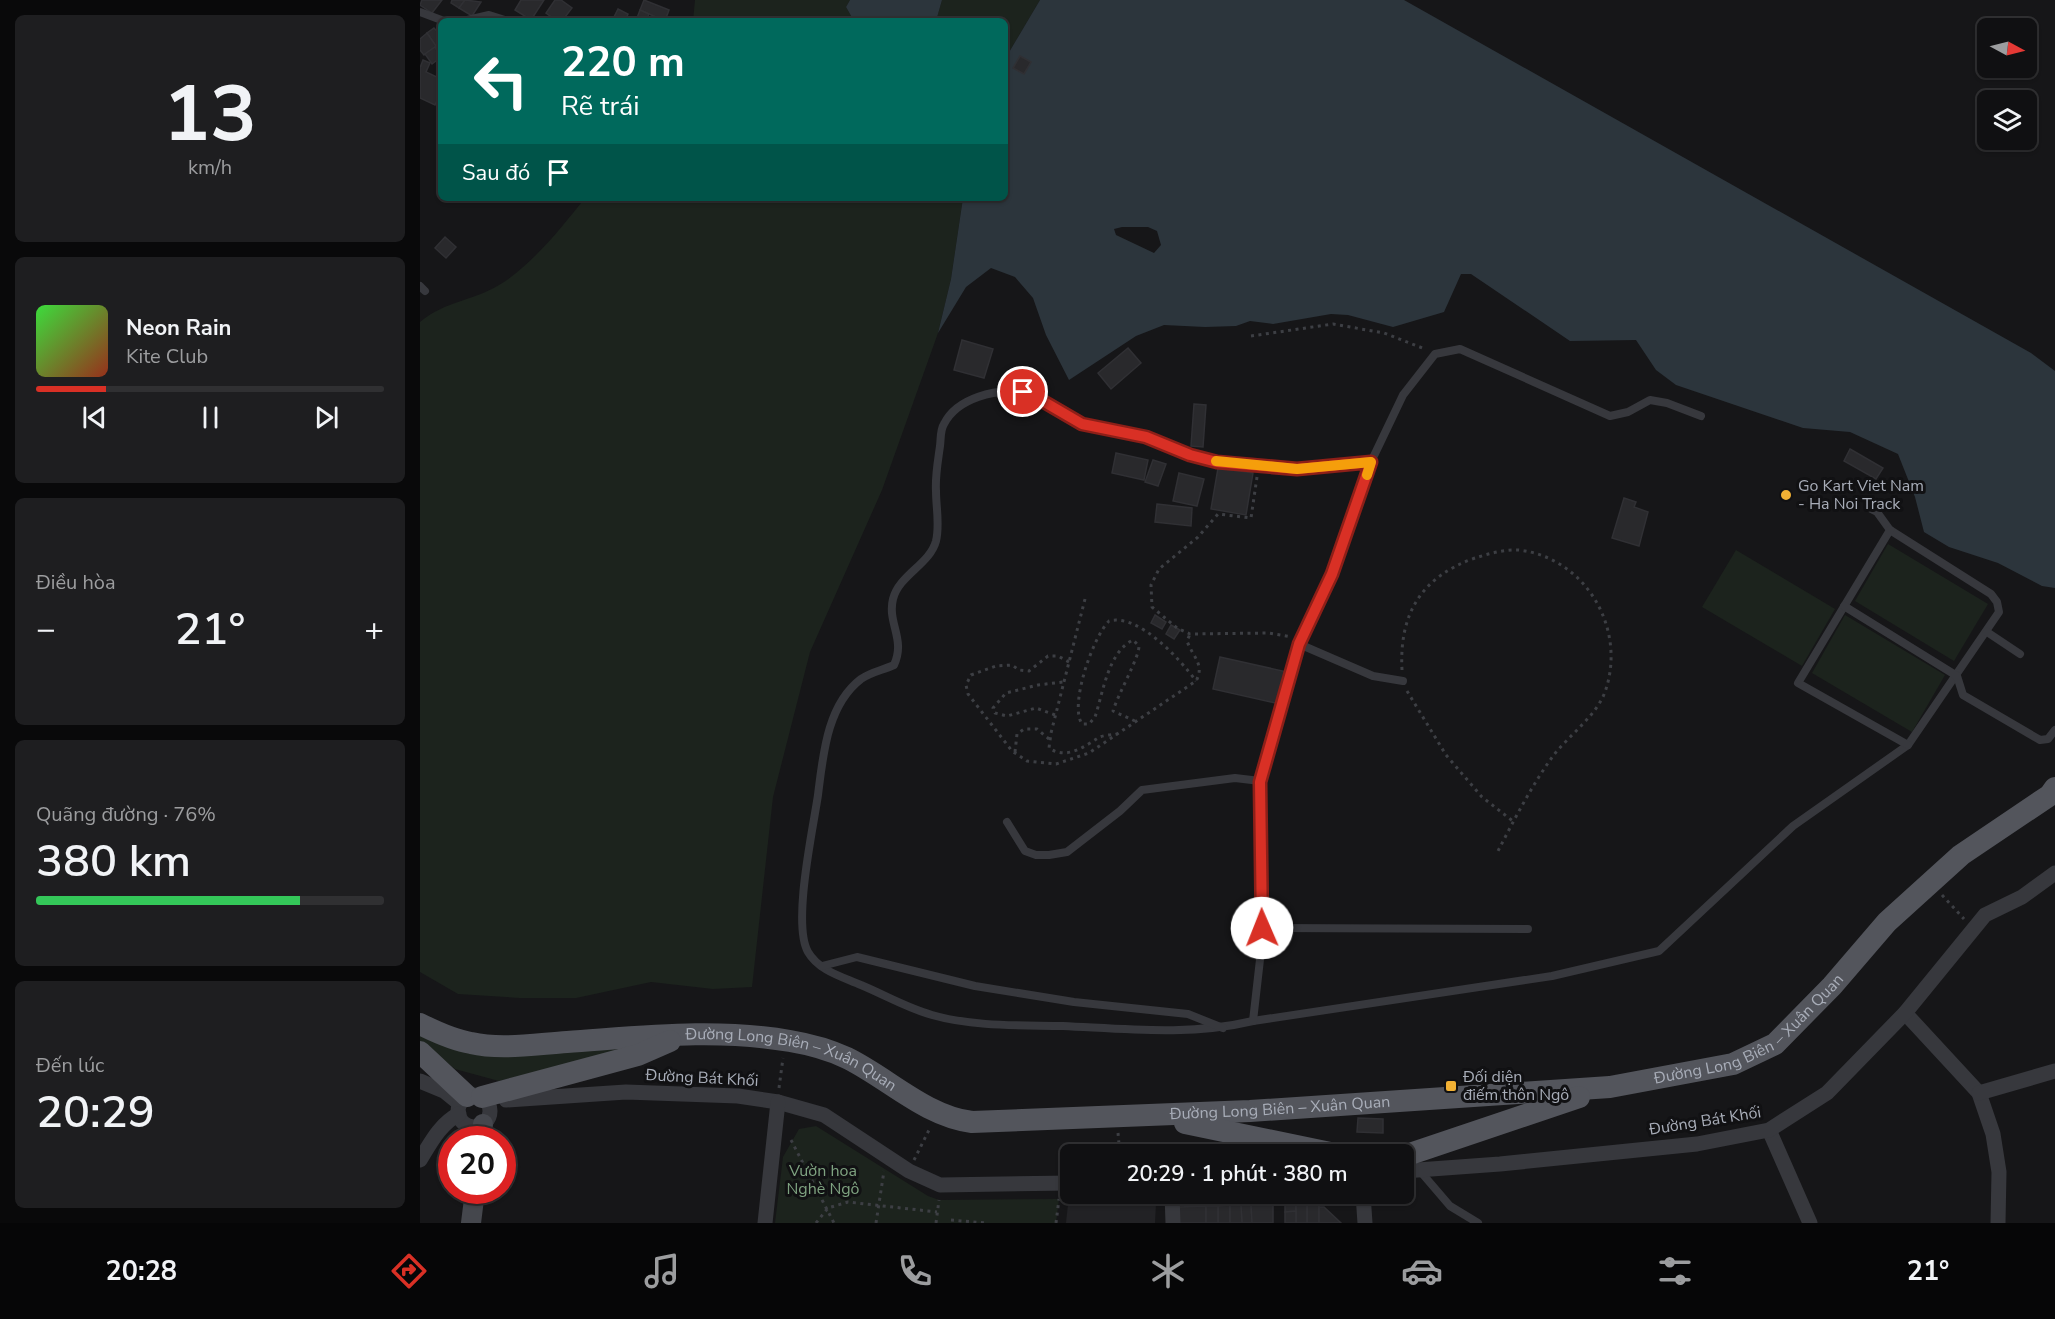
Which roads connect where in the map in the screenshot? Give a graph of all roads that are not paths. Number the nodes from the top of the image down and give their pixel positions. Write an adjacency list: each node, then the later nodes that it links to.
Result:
1 (420, 12): 4 (lane)
2 (476, 18): 3 (lane)
3 (498, 18)
4 (438, 19)
5 (1701, 416): 6 (lane)
6 (1371, 462): 11 (lane); 23 (lane)
7 (1871, 508): 8 (lane)
8 (1890, 531): 9 (lane); 10 (lane)
9 (1845, 606): 13 (lane); 16 (lane)
10 (1987, 632): 12 (lane); 13 (lane)
11 (1299, 644): 14 (lane); 17 (lane)
12 (2020, 654)
13 (1956, 676): 15 (lane); 16 (lane)
14 (1403, 681)
15 (2055, 730)
16 (1908, 745): 25 (lane)
17 (1260, 782): 19 (lane); 21 (lane)
18 (2055, 788): 32 (main road, Đường Long Biên – Xuân Quan)
19 (1007, 822)
20 (2055, 873): 24 (street, Đường Bát Khối)
21 (1262, 928): 22 (lane); 25 (lane)
22 (1528, 929)
23 (822, 966): 27 (lane); 27 (lane)
24 (1905, 1013): 33 (street); 39 (street, Đường Bát Khối)
25 (1253, 1021): 27 (lane)
26 (420, 1024): 28 (main road, Đường Long Biên – Xuân Quan)
27 (1225, 1028)
28 (684, 1034): 35 (main road); 36 (main road, Đường Long Biên – Xuân Quan)
29 (420, 1052): 35 (main road)
30 (2055, 1071): 33 (street)
31 (420, 1081): 35 (street)
32 (1610, 1087): 36 (main road, Đường Long Biên – Xuân Quan); 42 (main road)
33 (1979, 1093): 55 (street)
34 (778, 1096): 35 (street, Đường Bát Khối); 45 (street, Đường Bát Khối); 50 (street)
35 (472, 1103): 37 (street); 38 (street); 41 (street)
36 (1154, 1116): 40 (main road)
37 (468, 1126)
38 (485, 1126)
39 (1769, 1130): 43 (street, Đường Bát Khối); 54 (street)
40 (1288, 1144)
41 (420, 1161)
42 (1414, 1164)
43 (1414, 1166)
44 (1414, 1171): 53 (lane)
45 (1060, 1183)
46 (473, 1204): 49 (street)
47 (1172, 1204): 51 (street)
48 (1364, 1204): 52 (street)
49 (471, 1223)
50 (765, 1223)
51 (1173, 1223)
52 (1365, 1223)
53 (1478, 1223)
54 (1810, 1223)
55 (1998, 1223)

